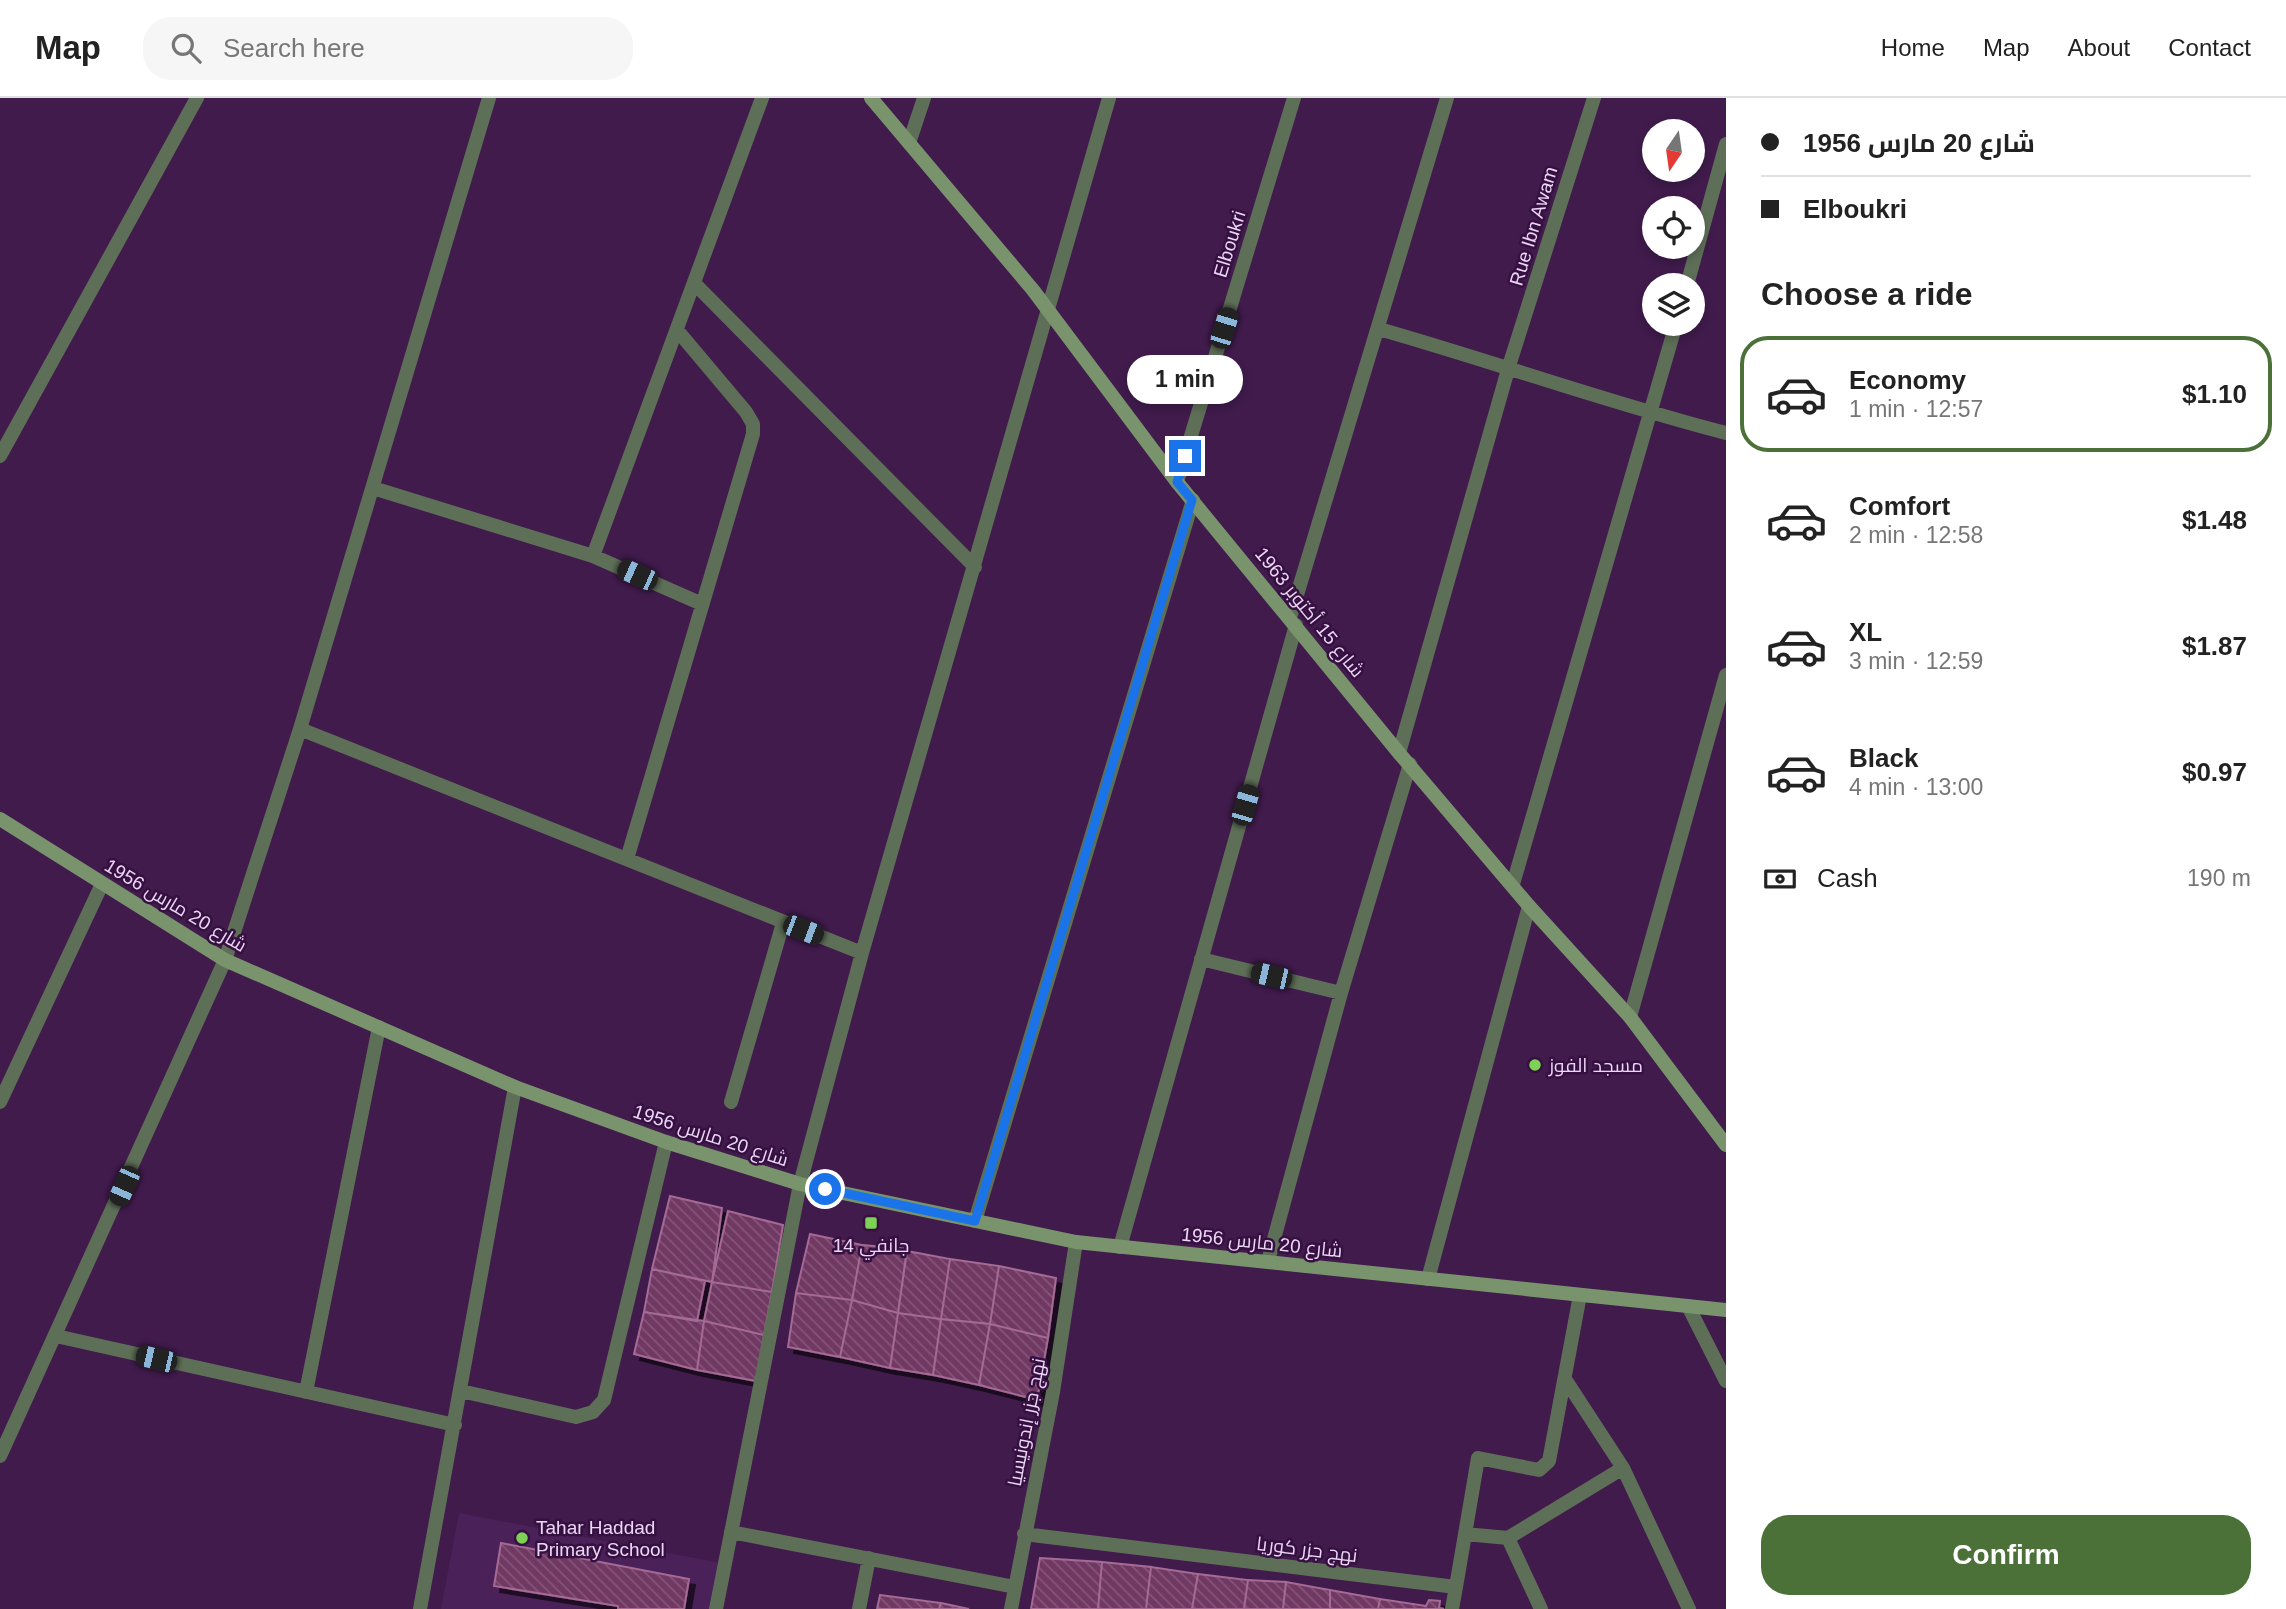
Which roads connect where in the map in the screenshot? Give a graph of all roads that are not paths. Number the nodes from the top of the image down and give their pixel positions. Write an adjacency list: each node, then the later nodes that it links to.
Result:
1 (197, 98): 21 (street)
2 (489, 98): 23 (street)
3 (762, 98): 13 (street)
4 (871, 98): 10 (street, شارع 15 أكتوبر 1963)
5 (924, 98): 10 (street)
6 (1109, 98): 14 (street)
7 (1294, 98): 22 (street, Elboukri)
8 (1447, 98): 15 (street)
9 (1594, 98): 18 (street, Rue Ibn Awam)
10 (909, 143): 14 (street, شارع 15 أكتوبر 1963)
11 (1726, 144): 12 (street)
12 (1690, 273)
13 (694, 283): 16 (street); 26 (street)
14 (1048, 313): 22 (street, شارع 15 أكتوبر 1963); 26 (street)
15 (1378, 329): 18 (street); 28 (street)
16 (677, 330): 25 (street); 27 (street)
17 (1673, 336): 19 (street)
18 (1509, 366): 19 (street); 31 (street, Rue Ibn Awam)
19 (1651, 414): 20 (street); 36 (street)
20 (1726, 433)
21 (0, 456)
22 (1177, 482): 24 (street, شارع 15 أكتوبر 1963)
23 (373, 488): 25 (street); 30 (street)
24 (1192, 500): 28 (street, شارع 15 أكتوبر 1963); 51 (street)
25 (593, 556): 27 (street)
26 (975, 567): 39 (street)
27 (702, 604): 34 (street)
28 (1293, 622): 31 (street, شارع 15 أكتوبر 1963); 40 (street)
29 (1726, 675): 43 (street)
30 (300, 729): 34 (street); 41 (street)
31 (1399, 753): 32 (street, شارع 15 أكتوبر 1963)
32 (1410, 764): 36 (street, شارع 15 أكتوبر 1963); 42 (street)
33 (0, 819): 35 (street, شارع 20 مارس 1956)
34 (626, 859): 38 (street)
35 (102, 884): 41 (street, شارع 20 مارس 1956); 46 (street)
36 (1513, 884): 37 (street, شارع 15 أكتوبر 1963)
37 (1529, 906): 43 (street, شارع 15 أكتوبر 1963); 55 (street)
38 (783, 923): 39 (street); 47 (street)
39 (862, 953): 50 (street)
40 (1201, 959): 42 (street); 53 (street)
41 (225, 960): 44 (street, شارع 20 مارس 1956); 59 (street)
42 (1342, 993): 54 (street)
43 (1630, 1017): 49 (street, شارع 15 أكتوبر 1963)
44 (379, 1027): 45 (street, شارع 20 مارس 1956); 63 (street)
45 (515, 1087): 48 (street, شارع 20 مارس 1956); 62 (street)
46 (0, 1102)
47 (731, 1102)
48 (666, 1142): 50 (street, شارع 20 مارس 1956); 62 (street)
49 (1726, 1144)
50 (800, 1184): 51 (street, شارع 20 مارس 1956); 67 (street)
51 (975, 1221): 52 (street, شارع 20 مارس 1956)
52 (1076, 1242): 53 (street, شارع 20 مارس 1956); 69 (street, نهج جزر إندونيسيا)
53 (1120, 1247): 54 (street, شارع 20 مارس 1956)
54 (1268, 1261): 55 (street, شارع 20 مارس 1956)
55 (1428, 1279): 56 (street, شارع 20 مارس 1956)
56 (1580, 1295): 57 (street, شارع 20 مارس 1956); 60 (street)
57 (1688, 1306): 58 (street, شارع 20 مارس 1956); 61 (street)
58 (1726, 1310)
59 (56, 1336): 63 (street); 65 (street)
60 (1565, 1379): 66 (street); 68 (street)
61 (1726, 1381)
62 (461, 1391): 64 (street)
63 (306, 1392): 64 (street)
64 (455, 1425): 74 (street)
65 (0, 1456)
66 (1623, 1468): 70 (street); 80 (street)
67 (731, 1532): 71 (street); 75 (street)
68 (1465, 1534): 70 (street); 73 (street)
69 (1024, 1535): 72 (street, نهج جزر إندونيسيا); 73 (street, نهج جزر كوريا)
70 (1508, 1538): 79 (street)
71 (869, 1558): 72 (street); 76 (street)
72 (1015, 1587): 77 (street, نهج جزر إندونيسيا)
73 (1456, 1587): 78 (street)
74 (420, 1609)
75 (716, 1609)
76 (859, 1609)
77 (1011, 1609)
78 (1452, 1609)
79 (1541, 1609)
80 (1689, 1609)

